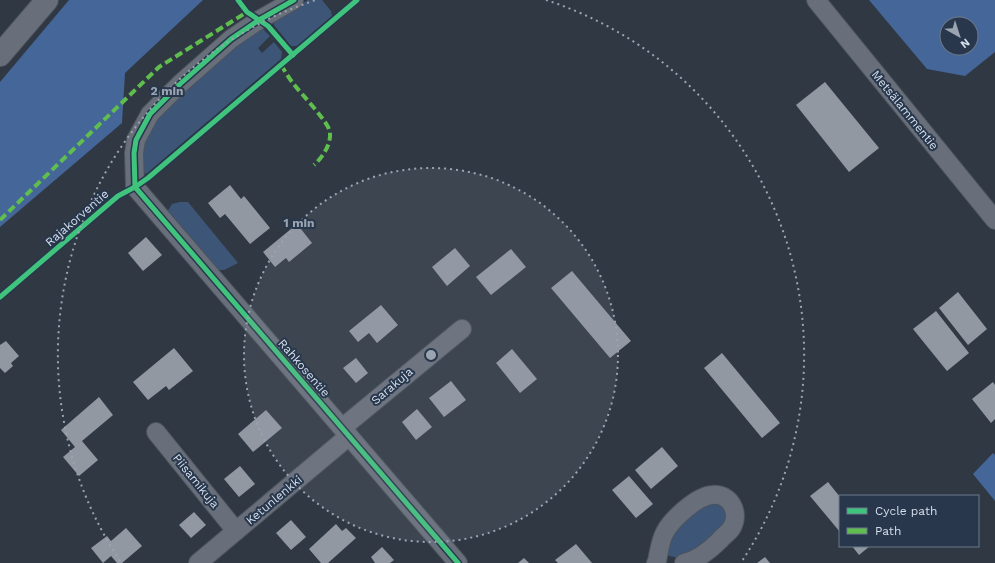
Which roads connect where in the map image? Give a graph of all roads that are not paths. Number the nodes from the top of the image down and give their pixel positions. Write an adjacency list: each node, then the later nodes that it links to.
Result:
1 (47, 0): 4 (main road)
2 (294, 0): 8 (street, Rahkosentie)
3 (816, 0): 5 (street, Metsälammentie)
4 (0, 55)
5 (995, 220)
6 (462, 329): 8 (street, Sarakuja)
7 (156, 432): 9 (street, Piisamikuja)
8 (345, 432): 9 (street, Ketunlenkki); 12 (street, Rahkosentie)
9 (236, 531): 11 (street, Ketunlenkki)
10 (659, 562): 13 (street)
11 (198, 563)
12 (458, 563)
13 (684, 563)

